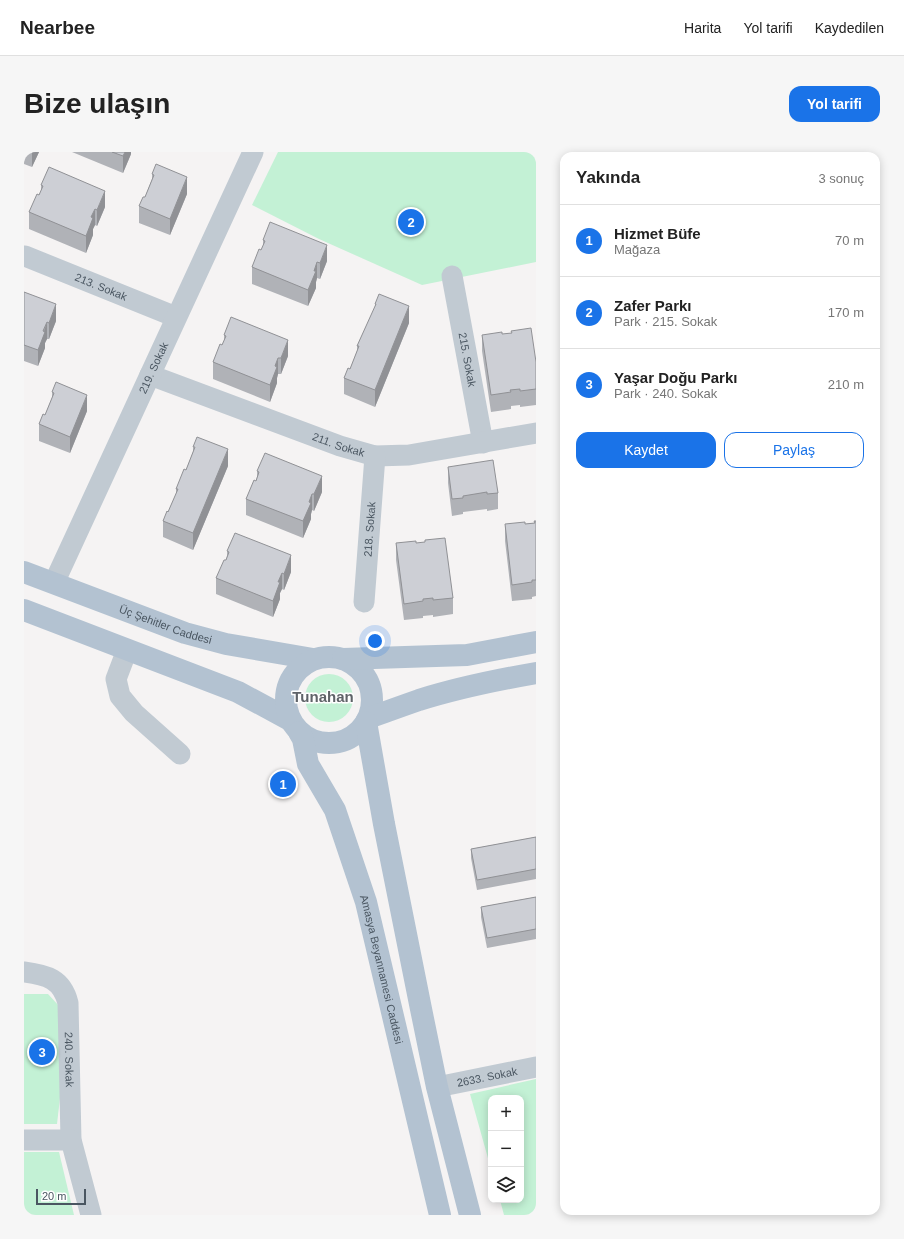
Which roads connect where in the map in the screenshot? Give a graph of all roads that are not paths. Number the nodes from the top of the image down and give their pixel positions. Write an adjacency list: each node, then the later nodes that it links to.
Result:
1 (252, 152): 4 (street, 219. Sokak)
2 (25, 256): 4 (street, 213. Sokak)
3 (452, 276): 7 (street, 215. Sokak)
4 (176, 318): 5 (street, 219. Sokak)
5 (150, 375): 8 (street, 211. Sokak); 10 (street, 219. Sokak)
6 (536, 433): 7 (street, 211. Sokak)
7 (483, 442): 8 (street, 211. Sokak)
8 (375, 456): 11 (street, 218. Sokak)
9 (24, 572): 10 (main road, Üç Şehitler Caddesi)
10 (54, 583): 16 (main road, Üç Şehitler Caddesi)
11 (364, 602)
12 (24, 610): 14 (main road)
13 (536, 642): 15 (main road)
14 (127, 650): 19 (main road); 20 (street)
15 (343, 658): 16 (main road); 18 (main road)
16 (313, 659): 19 (main road)
17 (536, 673): 18 (main road)
18 (368, 720): 19 (main road); 23 (main road)
19 (295, 726): 27 (main road, Amasya Beyannamesi Caddesi)
20 (180, 754)
21 (24, 972): 25 (street, 240. Sokak)
22 (536, 1067): 23 (street, 2633. Sokak)
23 (437, 1087): 28 (main road)
24 (24, 1140): 25 (street)
25 (71, 1140): 26 (street, 240. Sokak)
26 (91, 1215)
27 (440, 1215)
28 (470, 1215)

